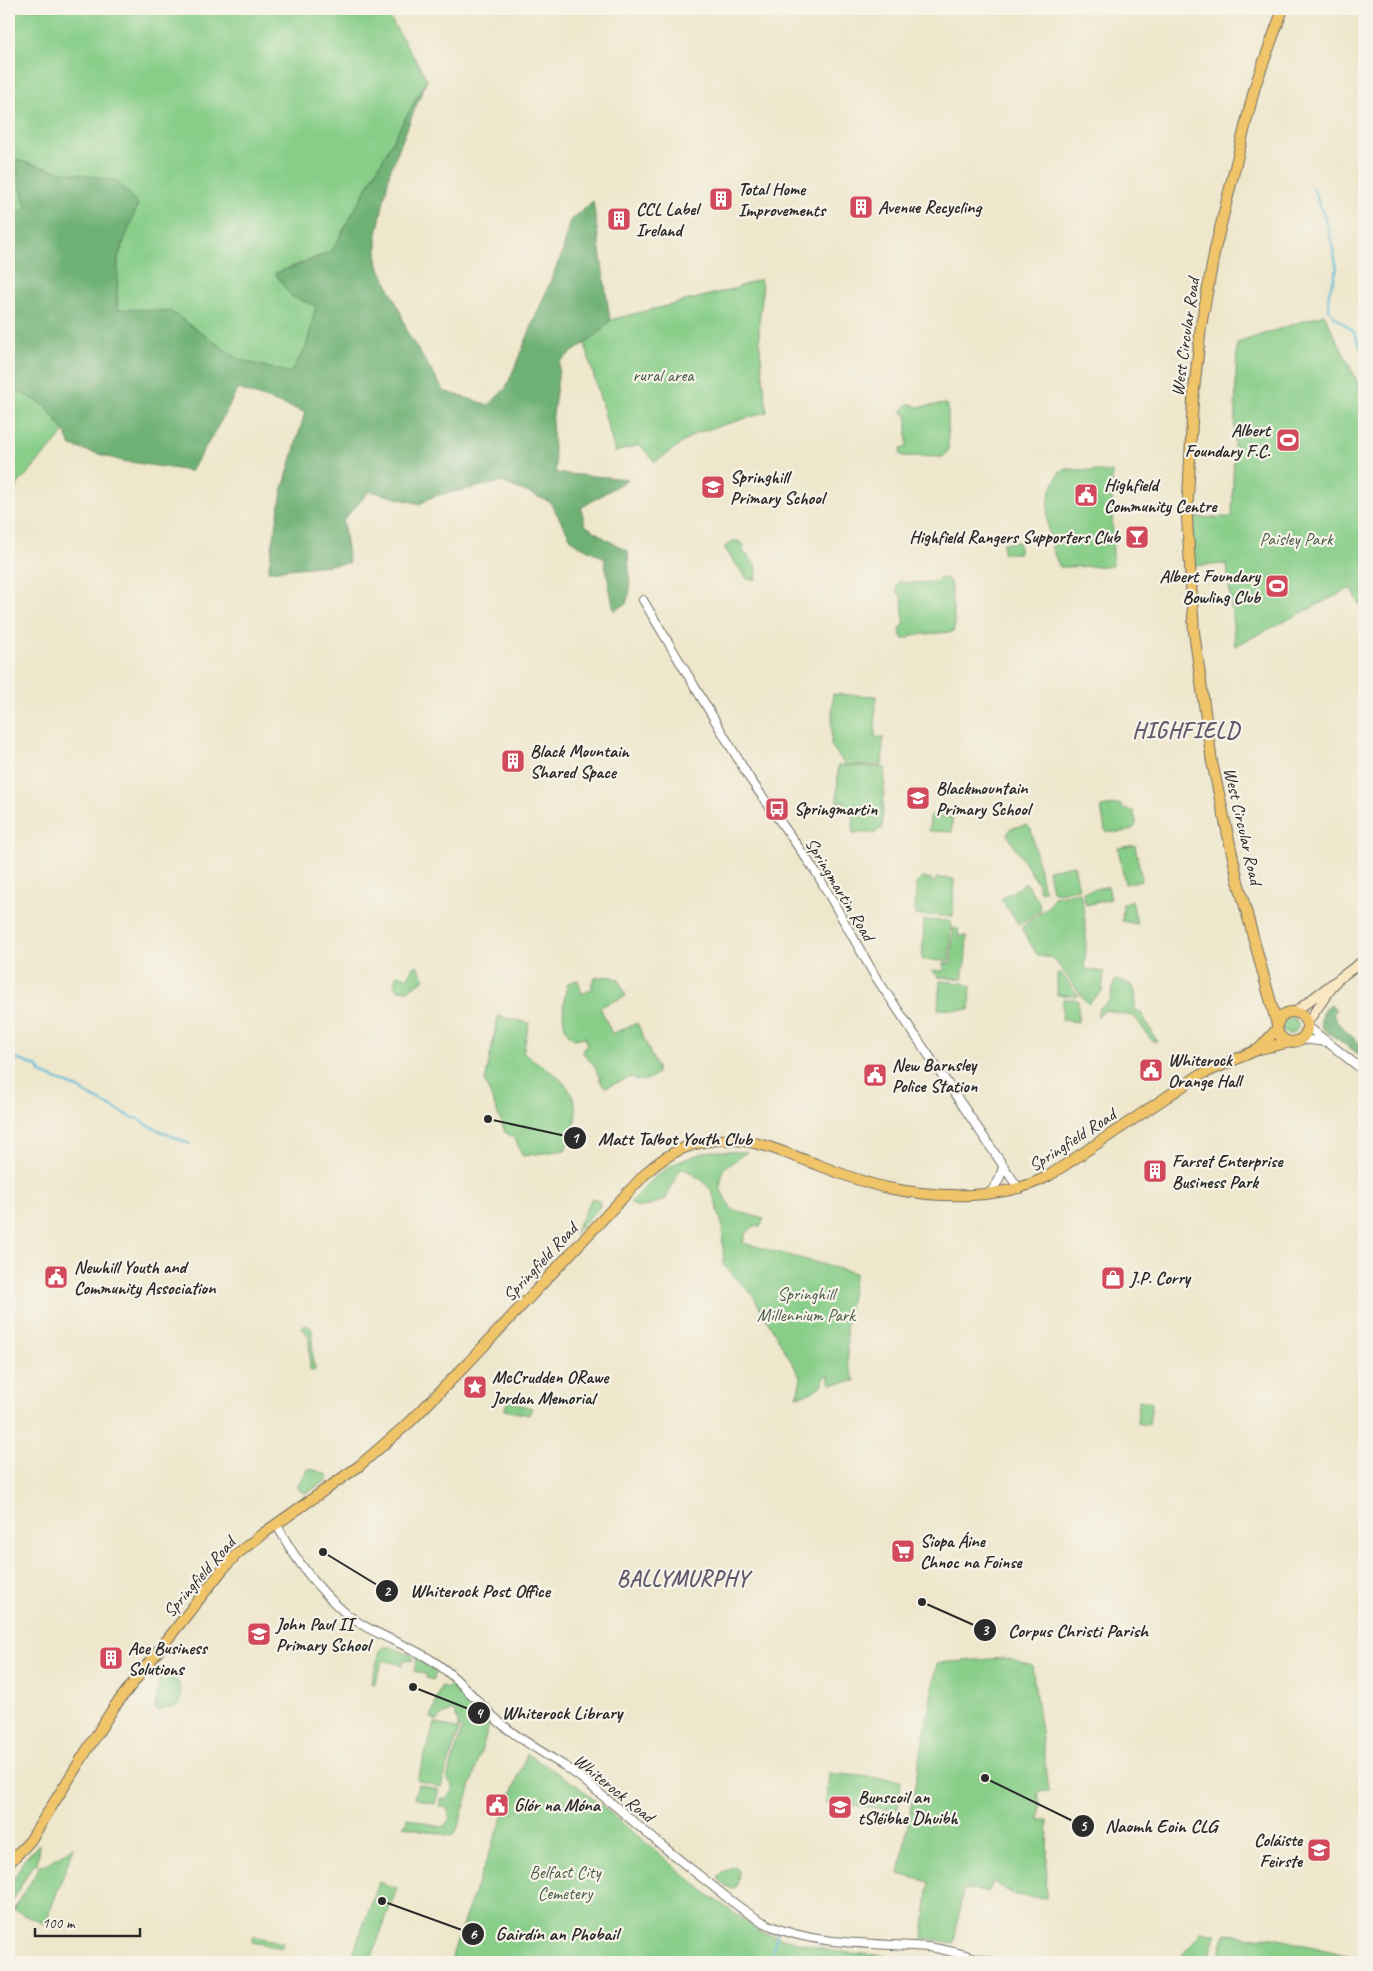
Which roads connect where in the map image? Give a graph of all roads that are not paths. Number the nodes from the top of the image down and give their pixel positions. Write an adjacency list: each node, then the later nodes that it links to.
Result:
1 (1283, 9): 5 (highway, West Circular Road)
2 (643, 600): 14 (street, Springmartin Road)
3 (1364, 960): 4 (main road)
4 (1335, 982): 6 (main road); 7 (main road)
5 (1272, 1000): 6 (highway); 8 (highway, West Circular Road)
6 (1292, 1012): 7 (highway); 8 (highway)
7 (1307, 1024): 9 (highway); 11 (street)
8 (1277, 1027): 10 (highway); 12 (highway, Springfield Road)
9 (1302, 1039): 10 (highway); 11 (street)
10 (1291, 1042): 12 (highway, Springfield Road)
11 (1326, 1042): 13 (street)
12 (1259, 1049): 15 (highway, Springfield Road)
13 (1364, 1071)
14 (1003, 1167): 15 (street, Springmartin Road); 16 (street)
15 (1019, 1189): 16 (highway, Springfield Road)
16 (990, 1193): 17 (highway, Springfield Road)
17 (277, 1525): 18 (highway, Springfield Road); 19 (street, Whiterock Road)
18 (9, 1862)
19 (992, 1962)

